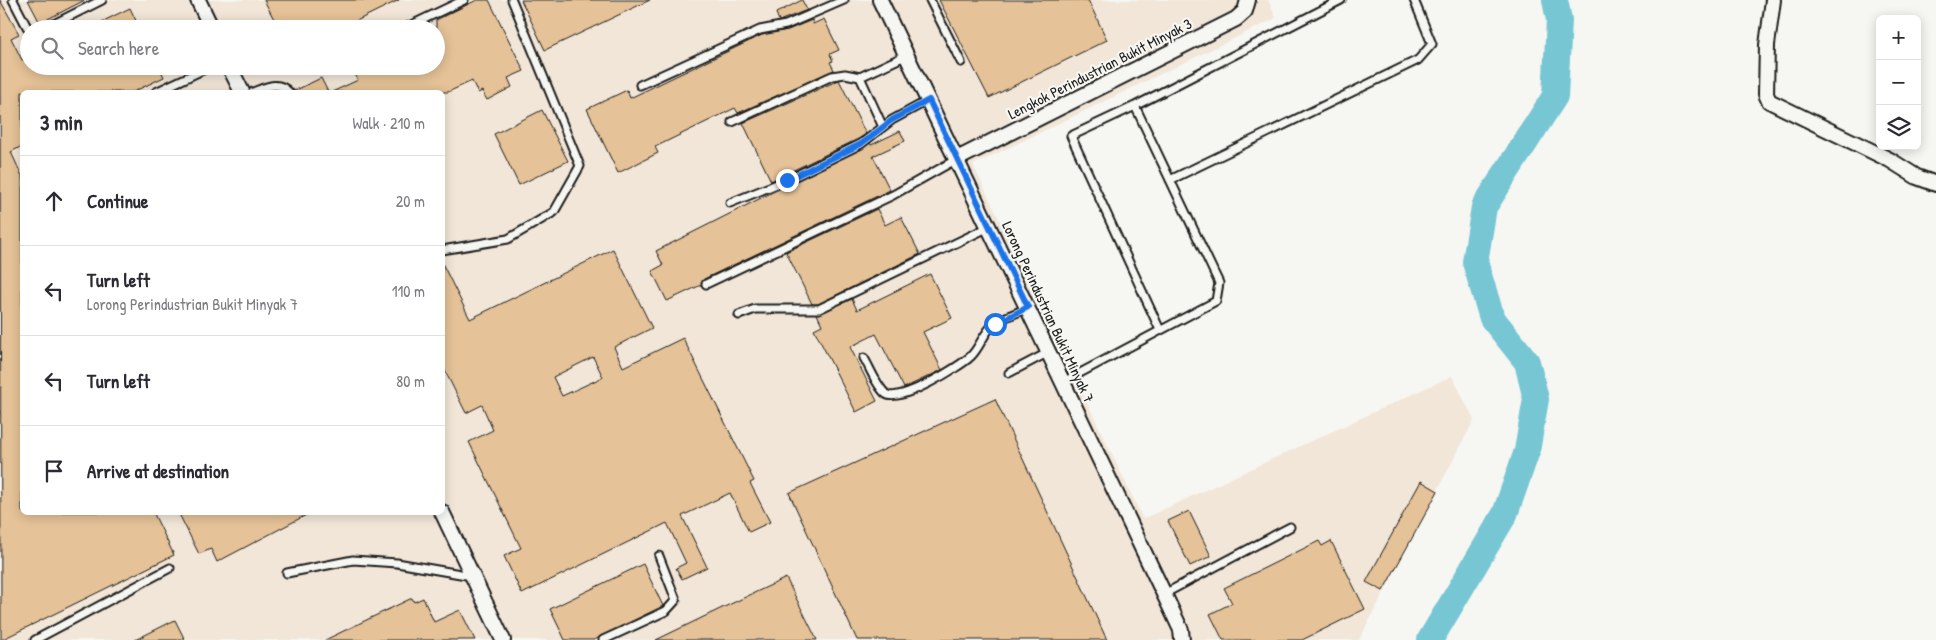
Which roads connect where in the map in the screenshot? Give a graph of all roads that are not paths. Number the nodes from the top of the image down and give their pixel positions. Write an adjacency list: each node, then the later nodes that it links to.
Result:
1 (13, 0): 13 (lane)
2 (102, 0): 14 (lane)
3 (198, 0): 15 (street)
4 (464, 0): 16 (lane)
5 (512, 0): 36 (lane)
6 (844, 0): 22 (lane)
7 (930, 0): 18 (lane)
8 (1248, 0): 31 (street, Lengkok Perindustrian Bukit Minyak 3)
9 (1341, 0): 28 (lane)
10 (1414, 0): 32 (lane)
11 (1773, 0): 33 (street)
12 (884, 1): 17 (street, Lorong Perindustrian Bukit Minyak 7)
13 (23, 20)
14 (62, 20)
15 (208, 20)
16 (422, 20)
17 (907, 55): 21 (lane); 27 (street, Lorong Perindustrian Bukit Minyak 7)
18 (961, 62)
19 (192, 75): 23 (lane)
20 (234, 75): 24 (street)
21 (860, 77): 29 (lane); 30 (lane)
22 (640, 85)
23 (160, 90)
24 (241, 90)
25 (259, 90): 26 (lane)
26 (287, 90)
27 (929, 100): 30 (lane); 31 (street, Lorong Perindustrian Bukit Minyak 7)
28 (1135, 106): 32 (lane); 40 (lane)
29 (732, 122)
30 (883, 127): 34 (lane)
31 (958, 159): 35 (street, Lorong Perindustrian Bukit Minyak 7); 37 (lane)
32 (1170, 180): 40 (lane)
33 (1936, 184)
34 (730, 203)
35 (990, 227): 38 (street, Lorong Perindustrian Bukit Minyak 7); 39 (lane)
36 (445, 250)
37 (706, 284)
38 (1028, 307): 41 (street, Lorong Perindustrian Bukit Minyak 7); 42 (lane)
39 (739, 314)
40 (1160, 330): 44 (lane)
41 (1049, 352): 43 (lane); 44 (street, Lorong Perindustrian Bukit Minyak 7)
42 (864, 358)
43 (1009, 373)
44 (1063, 382): 51 (street, Lorong Perindustrian Bukit Minyak 7)
45 (443, 515): 50 (street)
46 (1290, 527): 51 (lane)
47 (658, 556): 54 (lane)
48 (170, 568): 52 (lane)
49 (287, 573): 50 (lane)
50 (472, 576): 53 (street)
51 (1164, 594): 55 (street, Lorong Perindustrian Bukit Minyak 7)
52 (35, 640)
53 (502, 640)
54 (604, 640)
55 (1182, 640)

